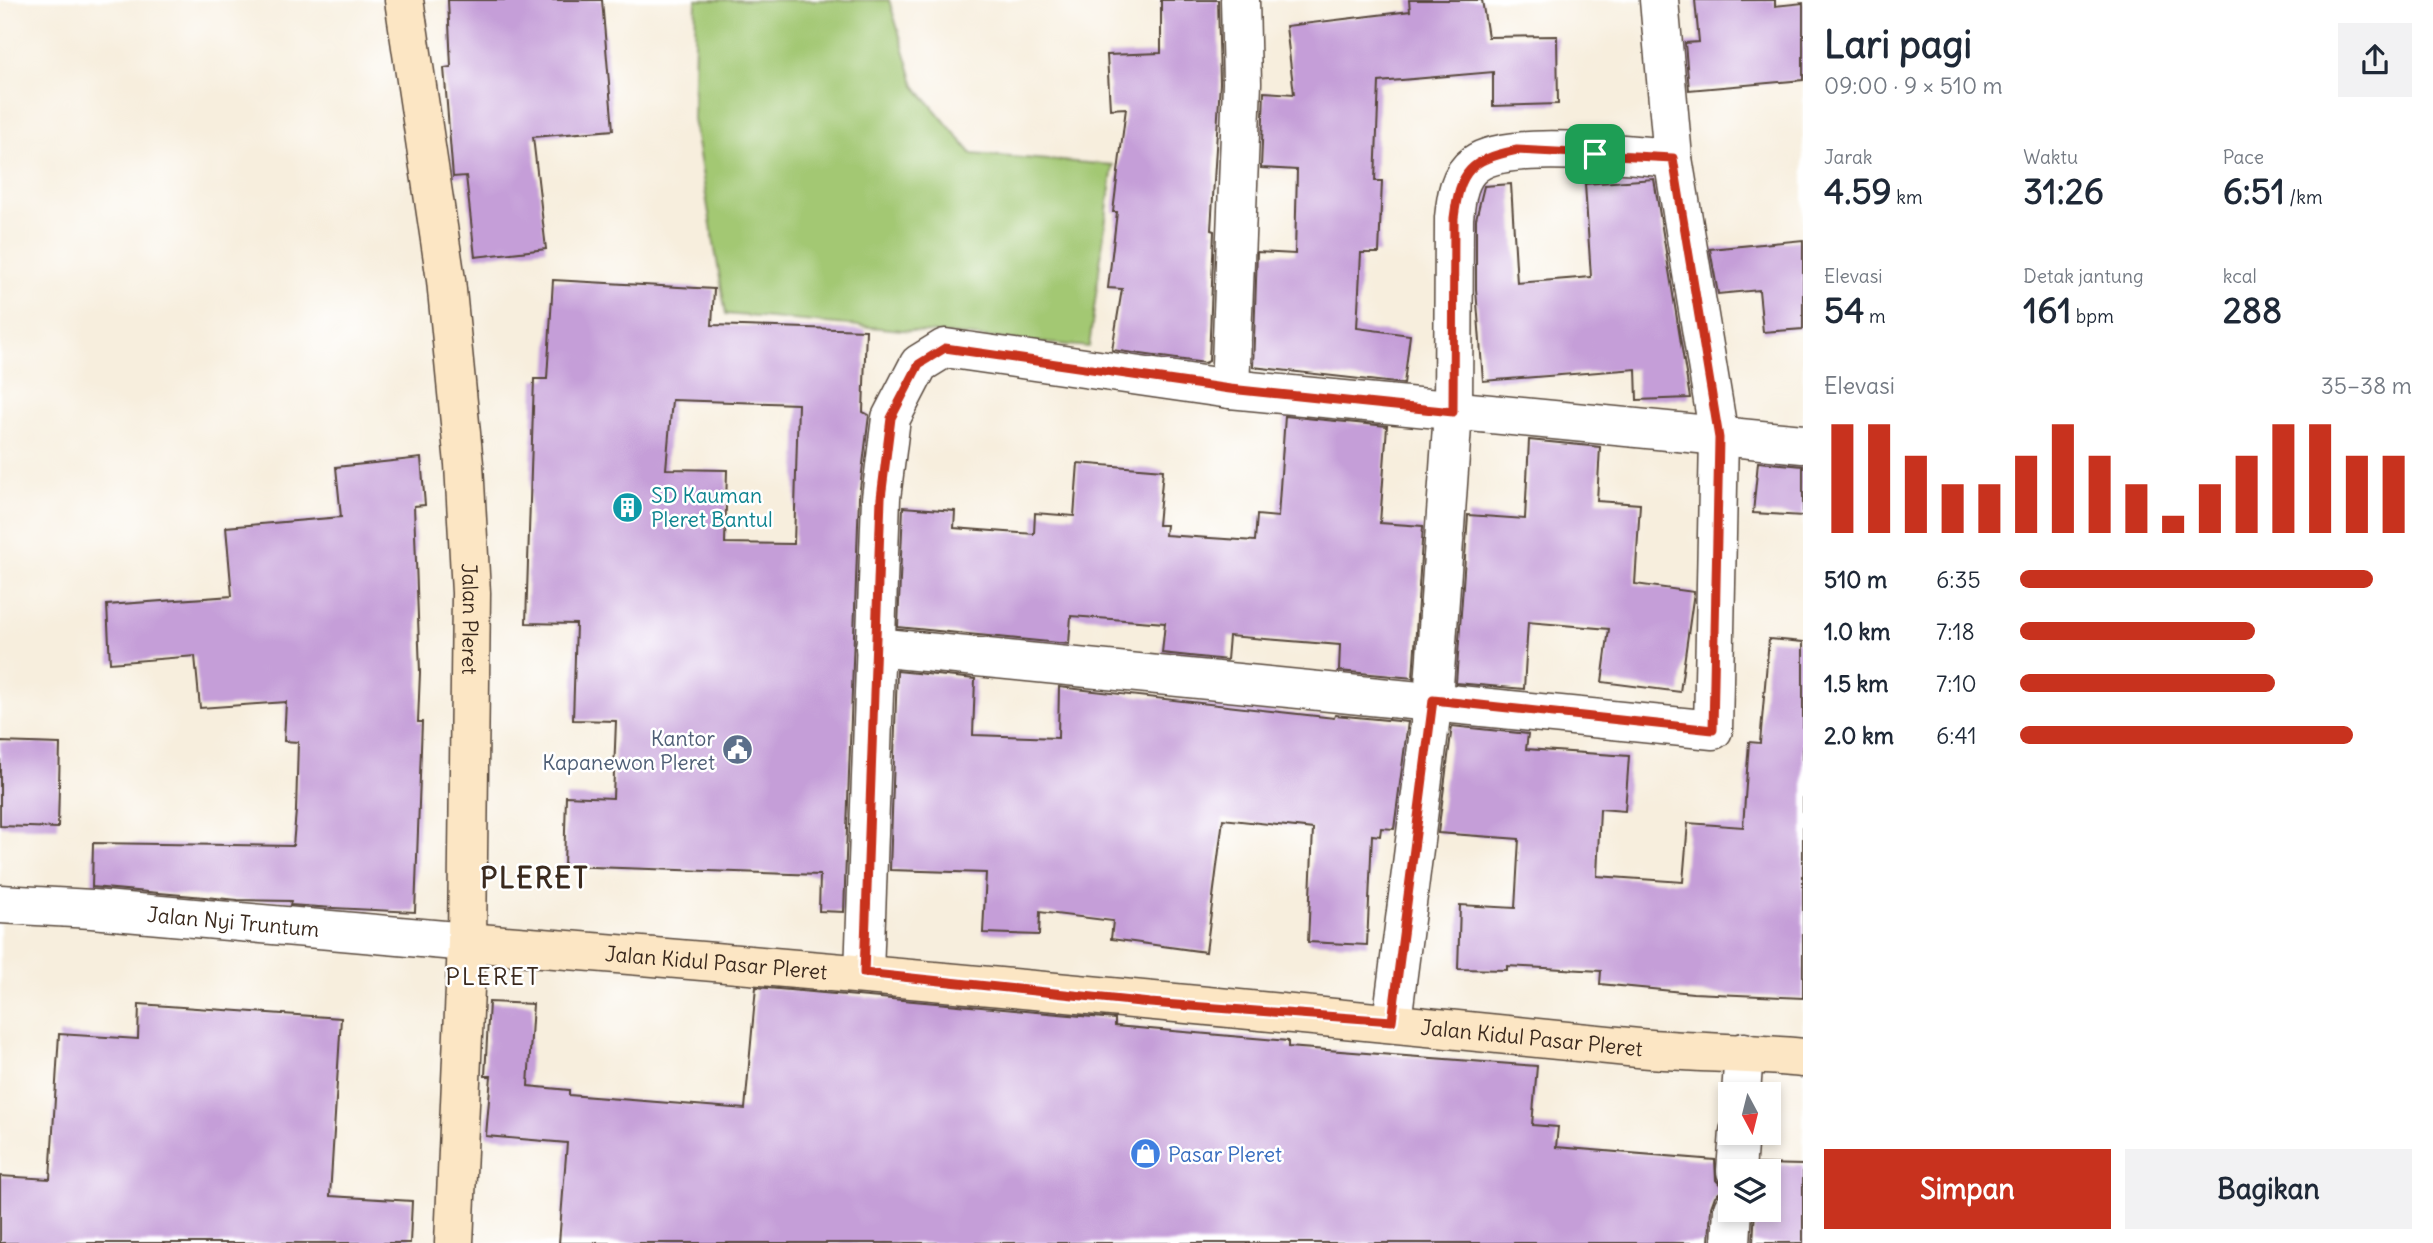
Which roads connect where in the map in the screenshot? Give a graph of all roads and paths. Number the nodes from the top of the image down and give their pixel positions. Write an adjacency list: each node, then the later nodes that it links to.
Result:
1 (404, 0): 12 (street, Jalan Pleret)
2 (1240, 0): 5 (street)
3 (1658, 0): 4 (street)
4 (1673, 158): 6 (street); 7 (street)
5 (1230, 389): 6 (street); 9 (street)
6 (1453, 412): 7 (street); 10 (street)
7 (1719, 438): 8 (street); 10 (street)
8 (1803, 444)
9 (875, 647): 10 (street); 13 (street)
10 (1433, 700): 14 (street)
11 (0, 904): 12 (street, Jalan Nyi Truntum)
12 (467, 942): 13 (street, Jalan Kidul Pasar Pleret); 19 (street, Jalan Pleret)
13 (864, 973): 14 (street, Jalan Kidul Pasar Pleret)
14 (1392, 1021): 15 (street, Jalan Kidul Pasar Pleret)
15 (1744, 1052): 16 (street, Jalan Kidul Pasar Pleret); 17 (street)
16 (1803, 1058)
17 (1742, 1082)
18 (1732, 1222): 20 (street)
19 (454, 1243)
20 (1731, 1243)

